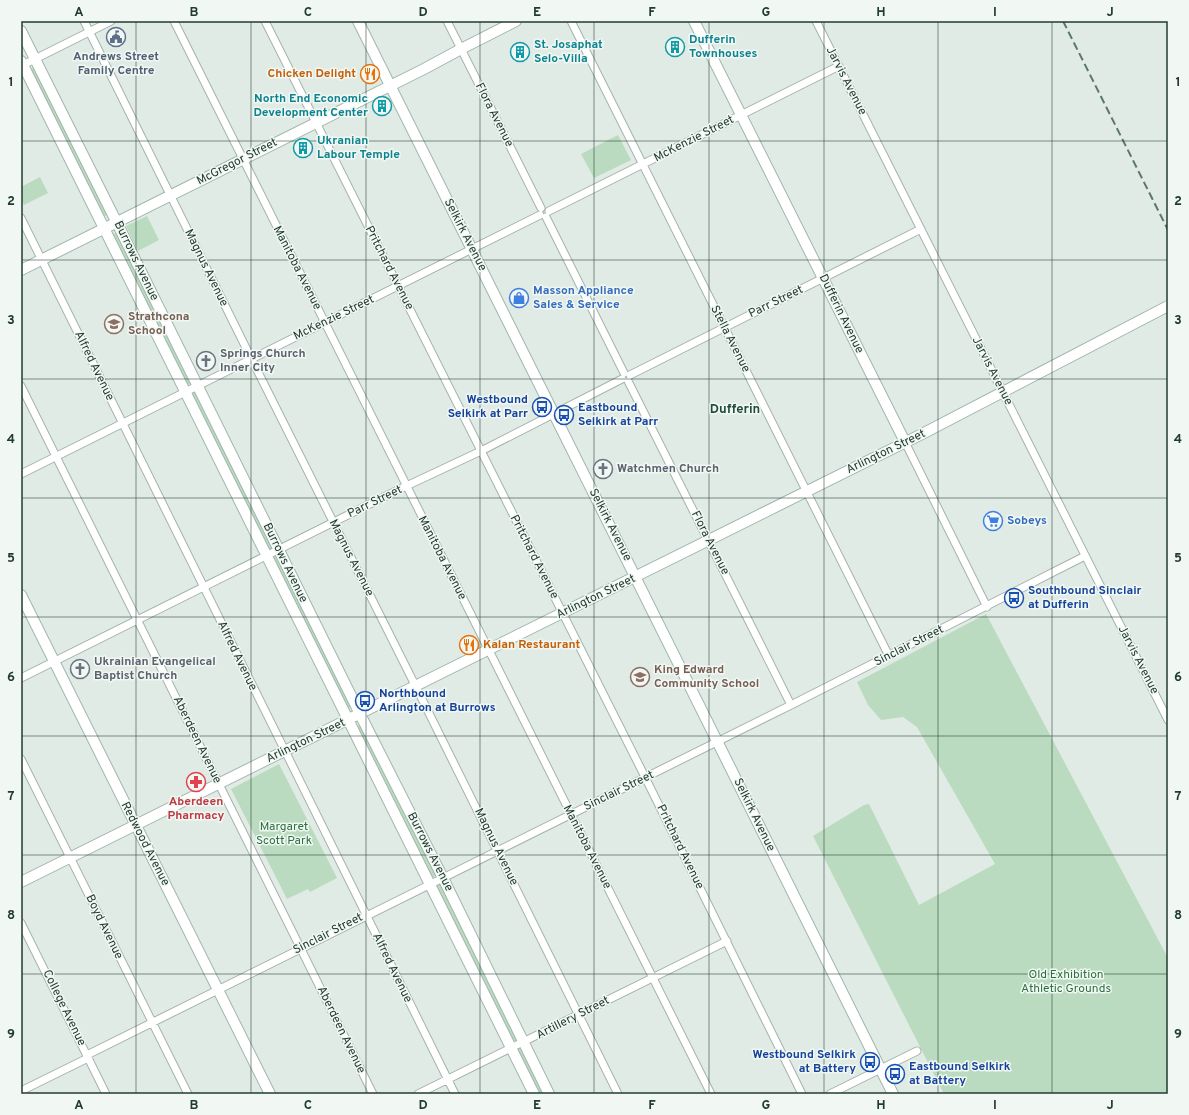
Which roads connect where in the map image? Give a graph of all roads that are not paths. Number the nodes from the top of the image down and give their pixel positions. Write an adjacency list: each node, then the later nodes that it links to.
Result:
1 (84, 21): 12 (street, Magnus Avenue)
2 (111, 21): 12 (street)
3 (174, 21): 20 (street, Manitoba Avenue)
4 (265, 21): 19 (street, Pritchard Avenue)
5 (358, 21): 17 (street, Selkirk Avenue)
6 (448, 21): 13 (street, Flora Avenue)
7 (516, 21): 13 (street, McGregor Street)
8 (571, 21): 21 (street, Stella Avenue)
9 (694, 21): 18 (street, Dufferin Avenue)
10 (816, 21): 16 (street, Jarvis Avenue)
11 (21, 31): 14 (street, Burrows Avenue)
12 (90, 32): 14 (street); 22 (street, Magnus Avenue)
13 (461, 49): 17 (street, McGregor Street); 23 (street, Flora Avenue)
14 (35, 59): 15 (street); 25 (street, Burrows Avenue)
15 (22, 64): 26 (street, Burrows Avenue)
16 (839, 66): 18 (street, McKenzie Street); 27 (street, Jarvis Avenue)
17 (391, 86): 19 (street, McGregor Street); 28 (street, Selkirk Avenue)
18 (741, 115): 21 (street, McKenzie Street); 31 (street, Dufferin Avenue)
19 (316, 123): 20 (street, McGregor Street); 32 (street, Pritchard Avenue)
20 (243, 159): 22 (street, McGregor Street); 34 (street, Manitoba Avenue)
21 (643, 165): 23 (street, McKenzie Street); 35 (street, Stella Avenue)
22 (171, 195): 25 (street, McGregor Street); 36 (street, Magnus Avenue)
23 (544, 213): 28 (street, McKenzie Street); 37 (street, Flora Avenue)
24 (21, 218): 29 (street, Alfred Avenue)
25 (117, 222): 26 (street, McGregor Street); 39 (street, Burrows Avenue)
26 (104, 229): 29 (street, McGregor Street); 40 (street, Burrows Avenue)
27 (921, 229): 31 (street, Parr Street); 53 (street, Jarvis Avenue)
28 (472, 249): 32 (street, McKenzie Street); 41 (street, Selkirk Avenue)
29 (42, 260): 30 (street, McGregor Street); 42 (street, Alfred Avenue)
30 (21, 270)
31 (823, 278): 35 (street, Parr Street); 43 (street, Dufferin Avenue)
32 (398, 286): 34 (street, McKenzie Street); 44 (street, Pritchard Avenue)
33 (1168, 306): 43 (street, Arlington Street, bridge)
34 (325, 322): 36 (street, McKenzie Street); 47 (street, Manitoba Avenue)
35 (724, 328): 37 (street, Parr Street); 48 (street, Stella Avenue)
36 (251, 359): 39 (street, McKenzie Street); 49 (street, Magnus Avenue)
37 (626, 377): 41 (street, Parr Street); 50 (street, Flora Avenue)
38 (21, 386): 45 (street, Aberdeen Avenue)
39 (197, 386): 40 (street, McKenzie Street); 51 (street, Burrows Avenue)
40 (185, 392): 42 (street, McKenzie Street); 52 (street, Burrows Avenue)
41 (554, 413): 44 (street, Parr Street); 54 (street, Selkirk Avenue)
42 (122, 423): 45 (street, McKenzie Street); 55 (street, Alfred Avenue)
43 (904, 442): 48 (street, Arlington Street); 57 (street, Dufferin Avenue)
44 (481, 451): 47 (street, Parr Street); 58 (street, Pritchard Avenue)
45 (56, 456): 46 (street, McKenzie Street); 59 (street, Aberdeen Avenue)
46 (21, 474)
47 (407, 486): 49 (street, Parr Street); 60 (street, Manitoba Avenue)
48 (806, 491): 50 (street, Arlington Street); 61 (street, Stella Avenue)
49 (333, 522): 51 (street, Parr Street); 64 (street, Magnus Avenue)
50 (708, 540): 54 (street, Arlington Street); 65 (street, Flora Avenue)
51 (279, 550): 52 (street, Parr Street); 66 (street, Burrows Avenue)
52 (266, 556): 55 (street, Parr Street); 67 (street, Burrows Avenue)
53 (1085, 556): 57 (street, Sinclair Street); 68 (street, Jarvis Avenue)
54 (636, 577): 58 (street, Arlington Street); 69 (street, Selkirk Avenue)
55 (204, 588): 59 (street, Parr Street); 70 (street, Alfred Avenue)
56 (21, 595): 62 (street, Redwood Avenue)
57 (987, 607): 61 (street, Sinclair Street)
58 (562, 614): 60 (street, Arlington Street); 72 (street, Pritchard Avenue)
59 (138, 621): 62 (street, Parr Street); 73 (street, Aberdeen Avenue)
60 (489, 650): 64 (street, Arlington Street); 74 (street, Manitoba Avenue)
61 (889, 656): 65 (street, Sinclair Street)
62 (54, 662): 63 (street, Parr Street); 75 (street, Redwood Avenue)
63 (21, 678)
64 (416, 686): 66 (street, Arlington Street); 76 (street, Magnus Avenue)
65 (791, 706): 69 (street, Sinclair Street)
66 (360, 714): 67 (street, Arlington Street); 78 (street, Burrows Avenue)
67 (348, 720): 70 (street, Arlington Street); 80 (street, Burrows Avenue)
68 (1168, 720)
69 (718, 741): 72 (street, Sinclair Street); 93 (street, Selkirk Avenue)
70 (285, 752): 73 (street, Arlington Street); 81 (street, Alfred Avenue)
71 (21, 760): 77 (street, Boyd Avenue)
72 (645, 777): 74 (street, Sinclair Street); 83 (street, Pritchard Avenue)
73 (219, 784): 75 (street, Arlington Street); 84 (street, Aberdeen Avenue)
74 (571, 814): 76 (street, Sinclair Street); 85 (street, Manitoba Avenue)
75 (136, 825): 77 (street, Arlington Street); 86 (street, Redwood Avenue)
76 (497, 851): 78 (street, Sinclair Street); 87 (street, Magnus Avenue)
77 (70, 858): 79 (street, Arlington Street); 88 (street, Boyd Avenue)
78 (444, 878): 80 (street, Sinclair Street); 89 (street, Burrows Avenue)
79 (21, 882)
80 (430, 884): 81 (street, Sinclair Street); 90 (street, Burrows Avenue)
81 (366, 915): 84 (street, Sinclair Street); 94 (street, Alfred Avenue)
82 (21, 923): 92 (street, College Avenue)
83 (727, 941): 85 (street, Artillery Street); 106 (street, Pritchard Avenue)
84 (300, 948): 86 (street, Sinclair Street); 99 (street, Aberdeen Avenue)
85 (653, 978): 87 (street, Artillery Street); 105 (street, Manitoba Avenue)
86 (217, 989): 88 (street, Sinclair Street); 98 (street, Redwood Avenue)
87 (578, 1014): 89 (street, Artillery Street); 104 (street, Magnus Avenue)
88 (152, 1022): 92 (street, Sinclair Street); 97 (street, Boyd Avenue)
89 (524, 1042): 90 (street, Artillery Street); 103 (street, Burrows Avenue)
90 (512, 1048): 94 (street, Artillery Street); 102 (street, Burrows Avenue)
91 (917, 1051): 93 (street)
92 (87, 1056): 95 (street, Sinclair Street); 96 (street, College Avenue)
93 (880, 1068): 107 (street); 108 (street, Selkirk Avenue)
94 (447, 1079): 100 (street, Artillery Street); 101 (street, Alfred Avenue)
95 (21, 1091)
96 (106, 1094)
97 (188, 1094)
98 (270, 1094)
99 (373, 1094)
100 (418, 1094)
101 (454, 1094)
102 (534, 1094)
103 (549, 1094)
104 (618, 1094)
105 (711, 1094)
106 (802, 1094)
107 (830, 1094)
108 (893, 1094)

